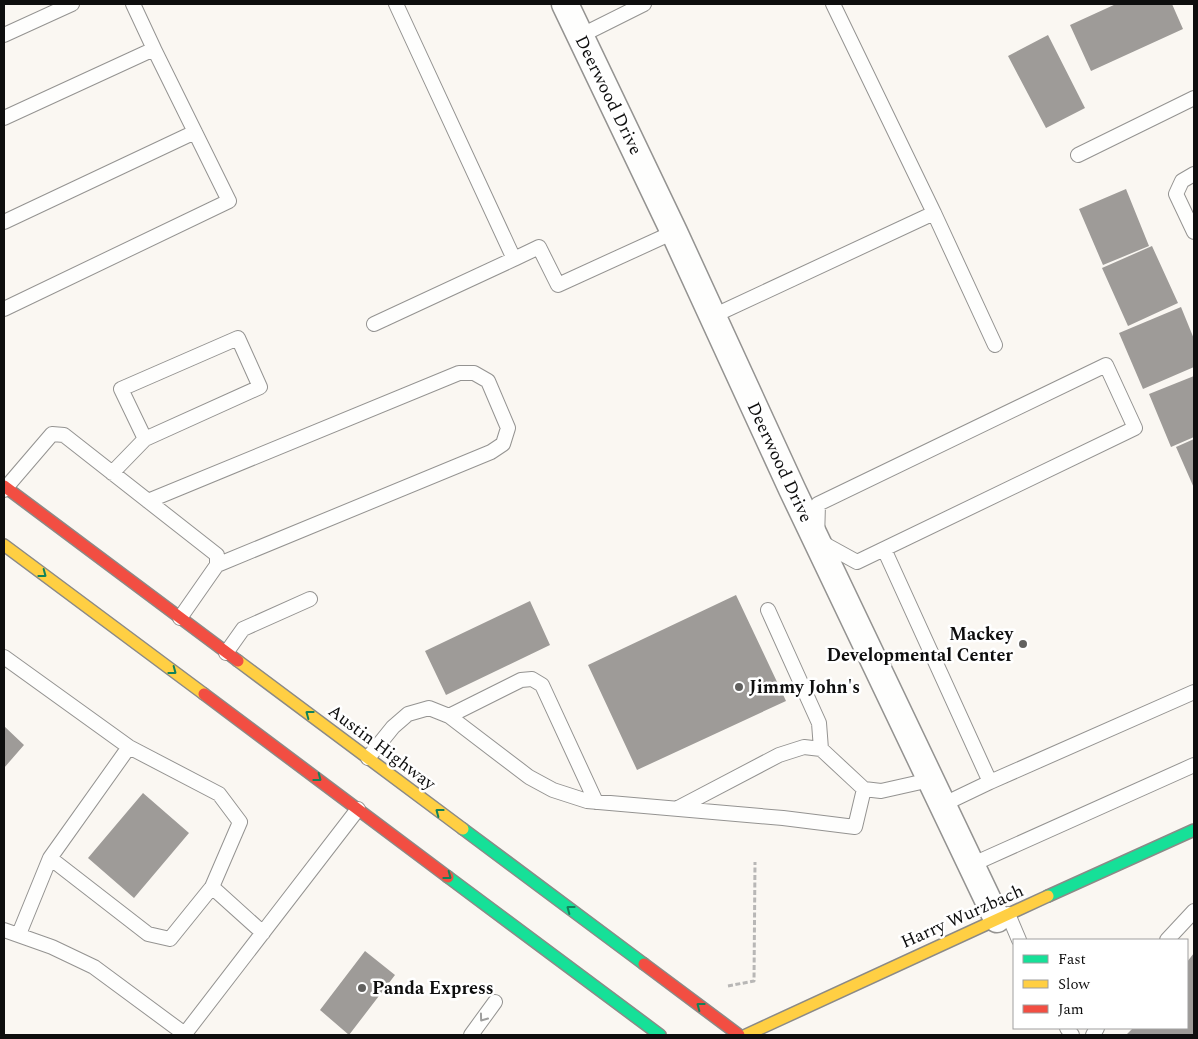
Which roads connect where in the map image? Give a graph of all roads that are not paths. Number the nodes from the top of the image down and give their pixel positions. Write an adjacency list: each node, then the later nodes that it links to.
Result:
1 (72, 4): 7 (lane)
2 (134, 4): 9 (lane)
3 (396, 4): 19 (lane)
4 (565, 4): 8 (street, Deerwood Drive)
5 (644, 4): 8 (lane)
6 (833, 4): 15 (lane)
7 (4, 35)
8 (580, 36): 17 (street, Deerwood Drive)
9 (154, 49): 11 (lane); 12 (lane)
10 (1194, 98): 13 (lane)
11 (4, 118)
12 (195, 132): 16 (lane); 20 (lane)
13 (1078, 155)
14 (1194, 174): 18 (lane)
15 (934, 213): 21 (lane); 23 (lane)
16 (4, 222)
17 (674, 232): 19 (lane); 21 (street, Deerwood Drive)
18 (1194, 232)
19 (514, 259): 22 (lane)
20 (4, 309)
21 (714, 316): 28 (street, Deerwood Drive)
22 (374, 324)
23 (995, 344)
24 (144, 439): 24 (lane); 25 (lane)
25 (112, 473): 26 (lane); 27 (lane)
26 (4, 488): 34 (main road, Austin Highway)
27 (148, 501): 31 (lane); 31 (lane)
28 (817, 540): 30 (lane); 30 (lane); 43 (street, Deerwood Drive)
29 (4, 545): 48 (main road, one-way to 48)
30 (884, 549): 44 (lane)
31 (217, 566): 34 (lane)
32 (310, 599): 35 (lane)
33 (768, 610): 40 (lane)
34 (180, 618): 35 (main road, Austin Highway)
35 (226, 652): 41 (main road, Austin Highway, one-way to 35)
36 (4, 658): 39 (lane)
37 (1194, 692): 44 (lane)
38 (449, 716): 41 (lane); 46 (lane); 46 (lane)
39 (129, 747): 51 (lane); 53 (lane)
40 (821, 749): 45 (lane); 49 (lane)
41 (368, 758): 65 (main road, Austin Highway, one-way to 41)
42 (1194, 765): 52 (lane)
43 (930, 780): 45 (lane); 47 (street, Deerwood Drive)
44 (990, 782): 47 (lane)
45 (864, 789): 49 (lane)
46 (596, 802): 49 (lane)
47 (942, 805): 52 (street, Deerwood Drive)
48 (358, 808): 57 (lane); 64 (main road, one-way to 64)
49 (677, 809)
50 (1194, 830): 55 (main road, Harry Wurzbach)
51 (50, 858): 53 (lane); 58 (lane)
52 (971, 865): 55 (street, Deerwood Drive)
53 (212, 887): 57 (lane)
54 (1194, 911): 60 (lane)
55 (1002, 917): 59 (lane); 66 (main road, Harry Wurzbach)
56 (4, 930): 58 (lane)
57 (263, 933): 62 (lane)
58 (19, 934): 62 (lane)
59 (1018, 939)
60 (1168, 939)
61 (496, 1002): 63 (lane, one-way to 63)
62 (185, 1035)
63 (471, 1035)
64 (660, 1035)
65 (739, 1035)
66 (746, 1035)

